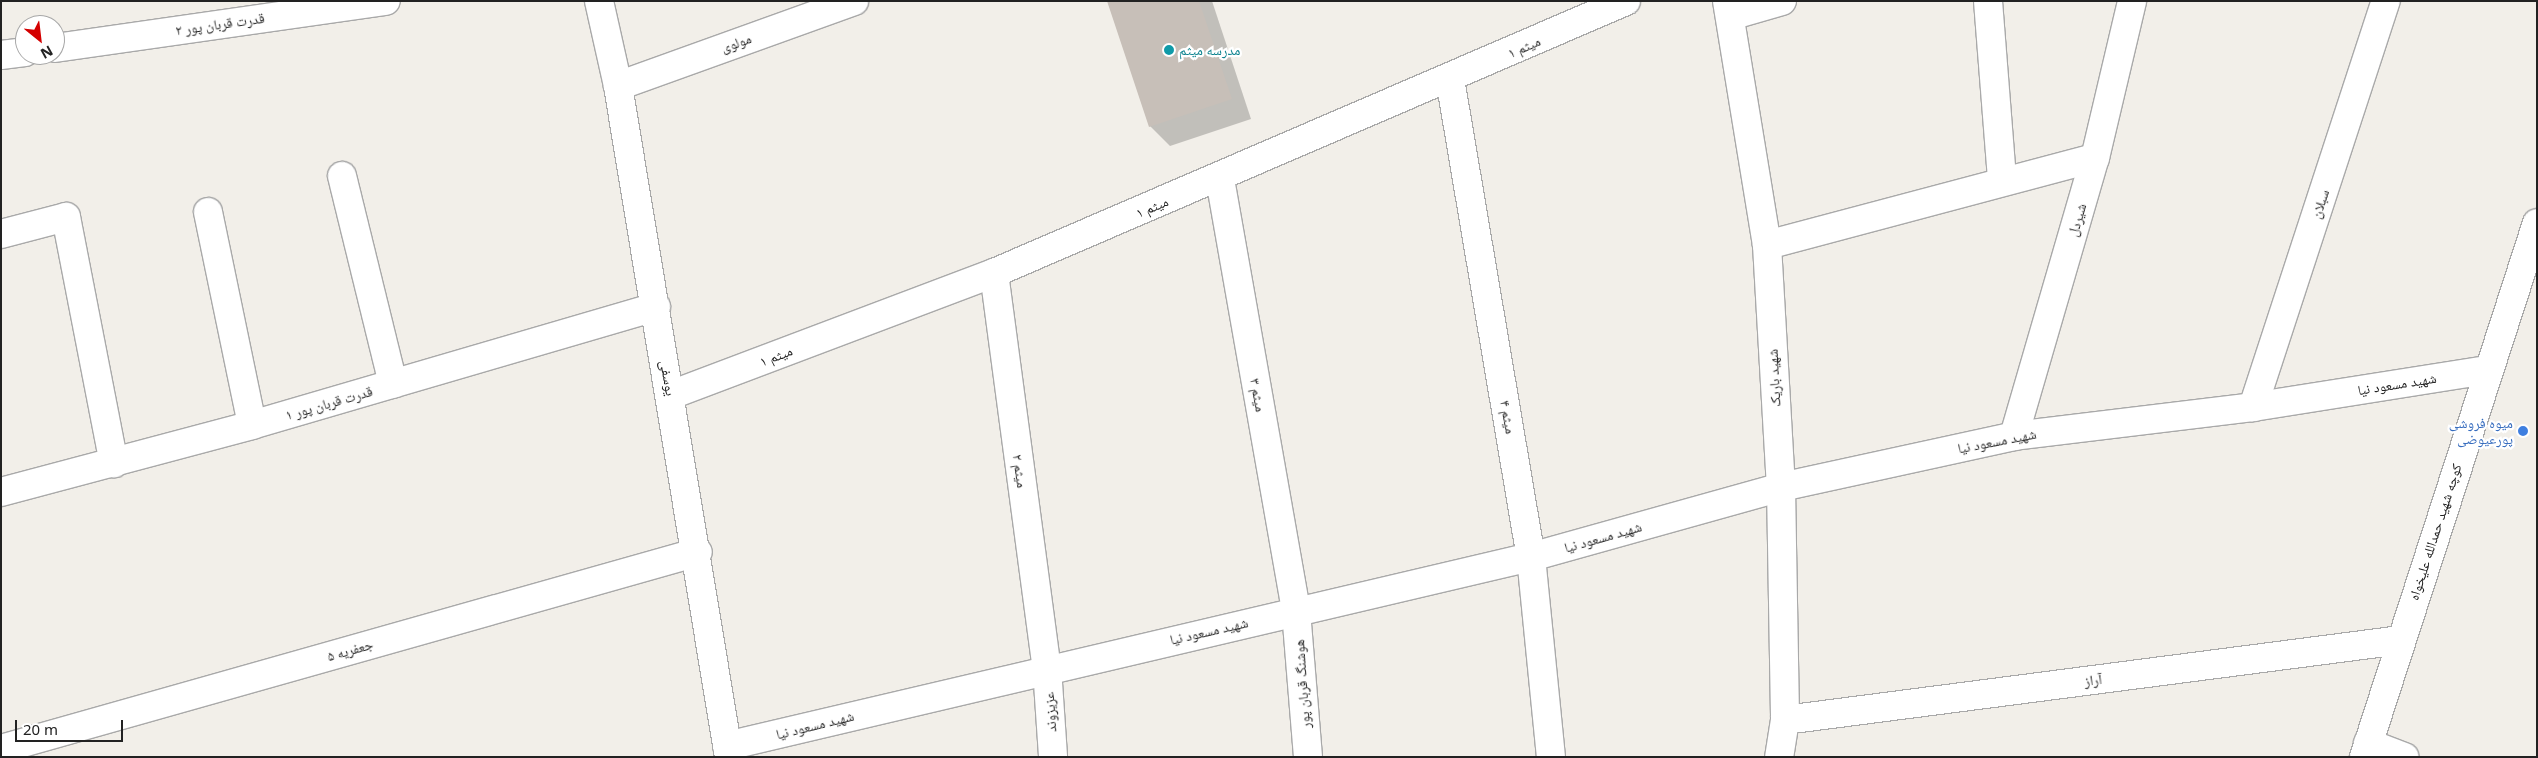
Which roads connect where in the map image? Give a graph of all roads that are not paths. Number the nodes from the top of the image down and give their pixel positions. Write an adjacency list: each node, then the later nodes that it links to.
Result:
1 (386, 1): 10 (street, قدرت قربان پور ۲)
2 (599, 1): 14 (street, یوسفی)
3 (854, 1): 14 (street, مولوی)
4 (1626, 1): 13 (street, میثم ۱)
5 (1782, 1): 9 (street)
6 (1988, 1): 18 (street)
7 (2132, 1): 15 (street, شیردل)
8 (2386, 1): 28 (street, سبلان)
9 (1729, 8): 22 (street, شهید باریک)
10 (65, 47)
11 (15, 53): 12 (street)
12 (1, 55)
13 (1450, 79): 17 (street, میثم ۱); 35 (street, میثم ۴)
14 (618, 86): 24 (street, یوسفی)
15 (2095, 158): 18 (street); 30 (street, شیردل)
16 (342, 176): 26 (street)
17 (1220, 179): 23 (street, میثم ۱); 36 (street, میثم ۳)
18 (2002, 180): 22 (street)
19 (208, 212): 29 (street)
20 (2537, 222): 25 (street, کوچه شهید حمدالله علیخواه)
21 (1, 234): 31 (street)
22 (1767, 245): 32 (street, شهید باریک)
23 (994, 273): 27 (street, میثم ۱); 38 (street, میثم ۲)
24 (656, 307): 26 (street, قدرت قربان پور ۱); 27 (street, یوسفی)
25 (2487, 370): 28 (street, شهید مسعود نیا); 37 (street, کوچه شهید حمدالله علیخواه)
26 (393, 384): 29 (street, قدرت قربان پور ۱)
27 (671, 395): 34 (street, یوسفی)
28 (2253, 408): 30 (street, شهید مسعود نیا)
29 (252, 425): 31 (street, قدرت قربان پور ۱)
30 (2014, 436): 32 (street, شهید مسعود نیا)
31 (114, 463): 33 (street, قدرت قربان پور ۱)
32 (1781, 487): 35 (street, شهید مسعود نیا); 39 (street, شهید باریک)
33 (1, 492)
34 (698, 552): 40 (street, جعفریه ۵); 42 (street, یوسفی)
35 (1531, 557): 36 (street, شهید مسعود نیا); 45 (street, میثم ۴)
36 (1296, 610): 38 (street, شهید مسعود نیا); 44 (street, هوشنگ قربان پور)
37 (2401, 640): 39 (street, آراز); 41 (street, کوچه شهید حمدالله علیخواه)
38 (1047, 668): 42 (street, شهید مسعود نیا); 43 (street, عزیزوند)
39 (1785, 720): 46 (street, شهید باریک)
40 (1, 748)
41 (2366, 750): 47 (street)
42 (728, 752)
43 (1054, 757)
44 (1308, 757)
45 (1551, 757)
46 (1779, 757)
47 (2404, 757)

